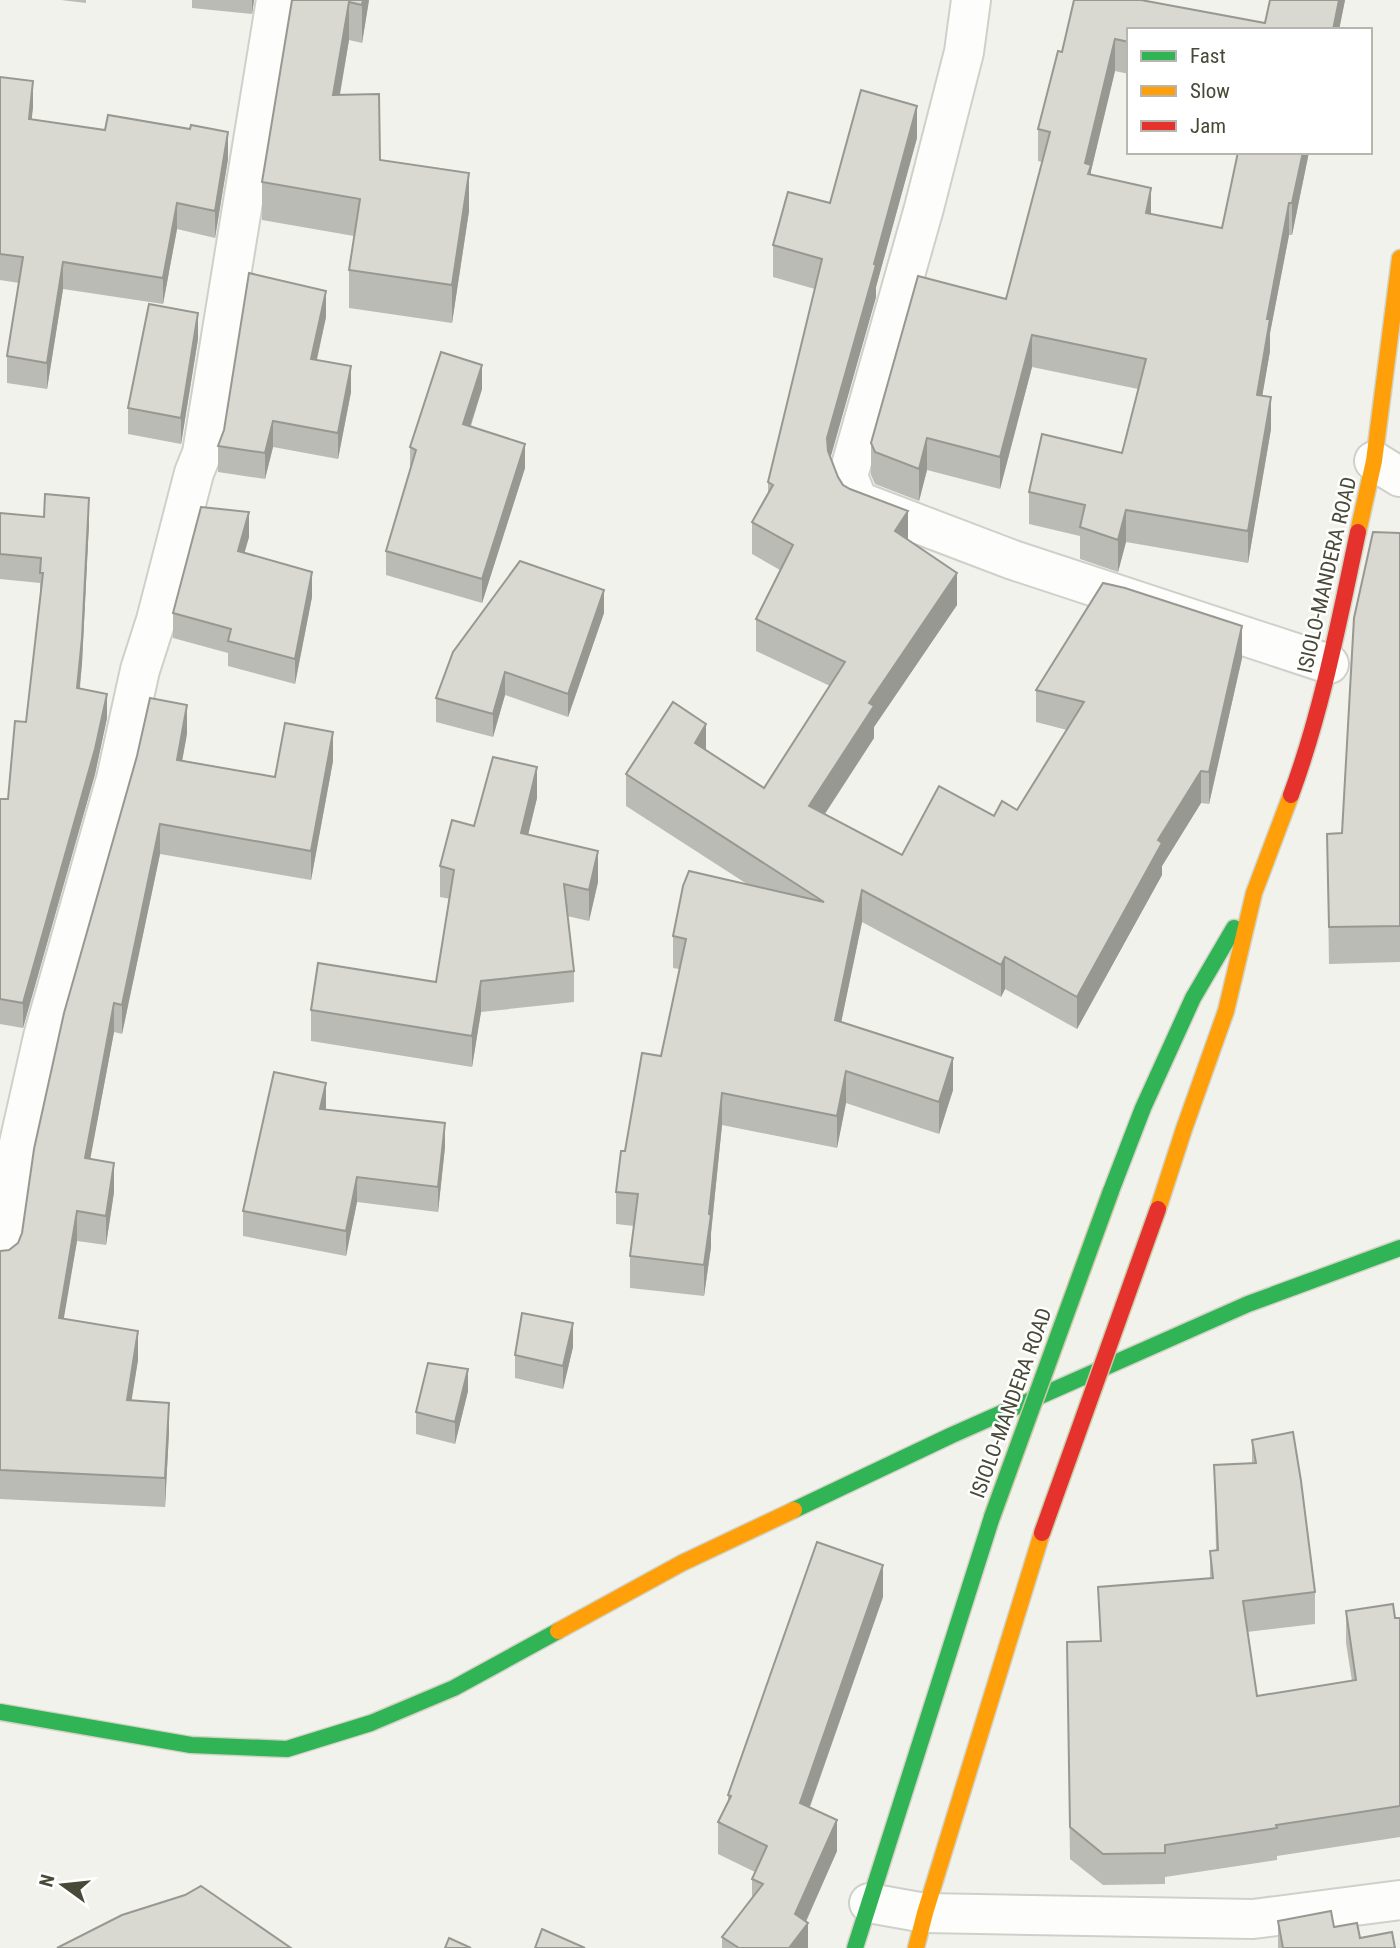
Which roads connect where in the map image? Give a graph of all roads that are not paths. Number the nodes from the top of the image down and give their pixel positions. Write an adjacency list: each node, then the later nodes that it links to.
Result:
1 (276, 0): 8 (street)
2 (971, 0): 5 (street)
3 (1400, 258): 4 (main road, ISIOLO-MANDERA ROAD)
4 (1387, 469): 5 (main road, ISIOLO-MANDERA ROAD)
5 (1329, 664): 6 (main road, ISIOLO-MANDERA ROAD)
6 (1254, 892): 11 (main road, ISIOLO-MANDERA ROAD, bridge); 12 (main road, ISIOLO-MANDERA ROAD, bridge)
7 (1400, 1248): 9 (main road)
8 (0, 1259)
9 (0, 1712)
10 (1400, 1900): 13 (street)
11 (869, 1903): 12 (street); 14 (main road, ISIOLO-MANDERA ROAD)
12 (921, 1930): 13 (street)
13 (1255, 1933)
14 (855, 1948)

